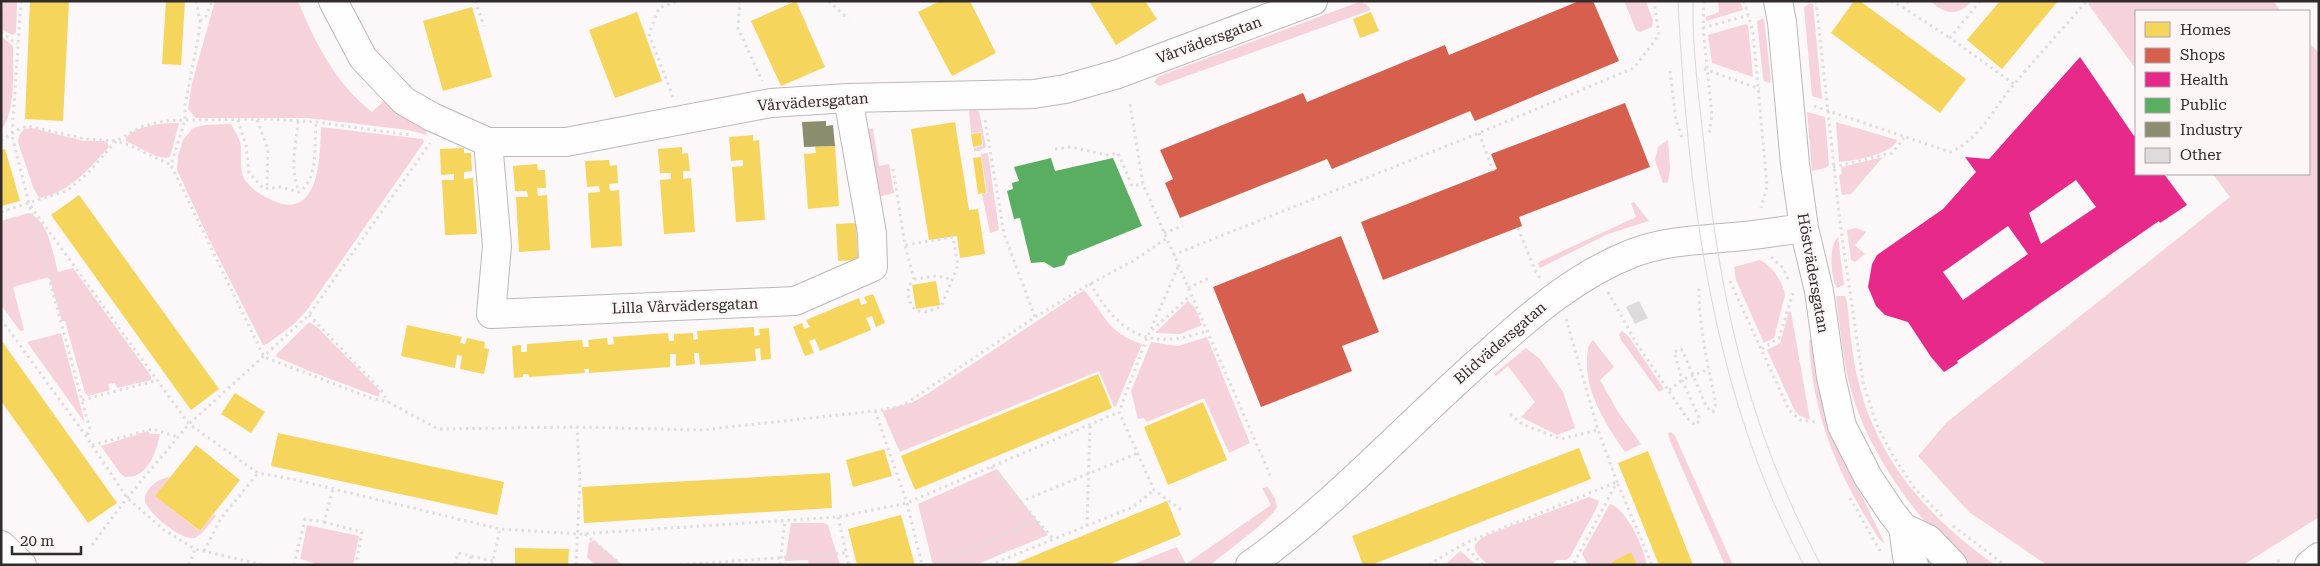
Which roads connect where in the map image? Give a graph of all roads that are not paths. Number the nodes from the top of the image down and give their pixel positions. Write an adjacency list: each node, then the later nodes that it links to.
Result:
1 (332, 1): 5 (street, Vårvädersgatan)
2 (1313, 1): 4 (street, Vårvädersgatan)
3 (1778, 1): 6 (street, Höstvädersgatan)
4 (848, 98): 5 (street, Vårvädersgatan); 5 (street, Lilla Vårvädersgatan)
5 (488, 142)
6 (1804, 228): 7 (street, Höstvädersgatan); 11 (street, Blidvädersgatan)
7 (1903, 527): 12 (street, Höstvädersgatan); 13 (street, Höstvädersgatan)
8 (1, 545): 10 (street)
9 (2319, 557): 14 (street)
10 (22, 565)
11 (1250, 565)
12 (1914, 565)
13 (1953, 565)
14 (2309, 565)

